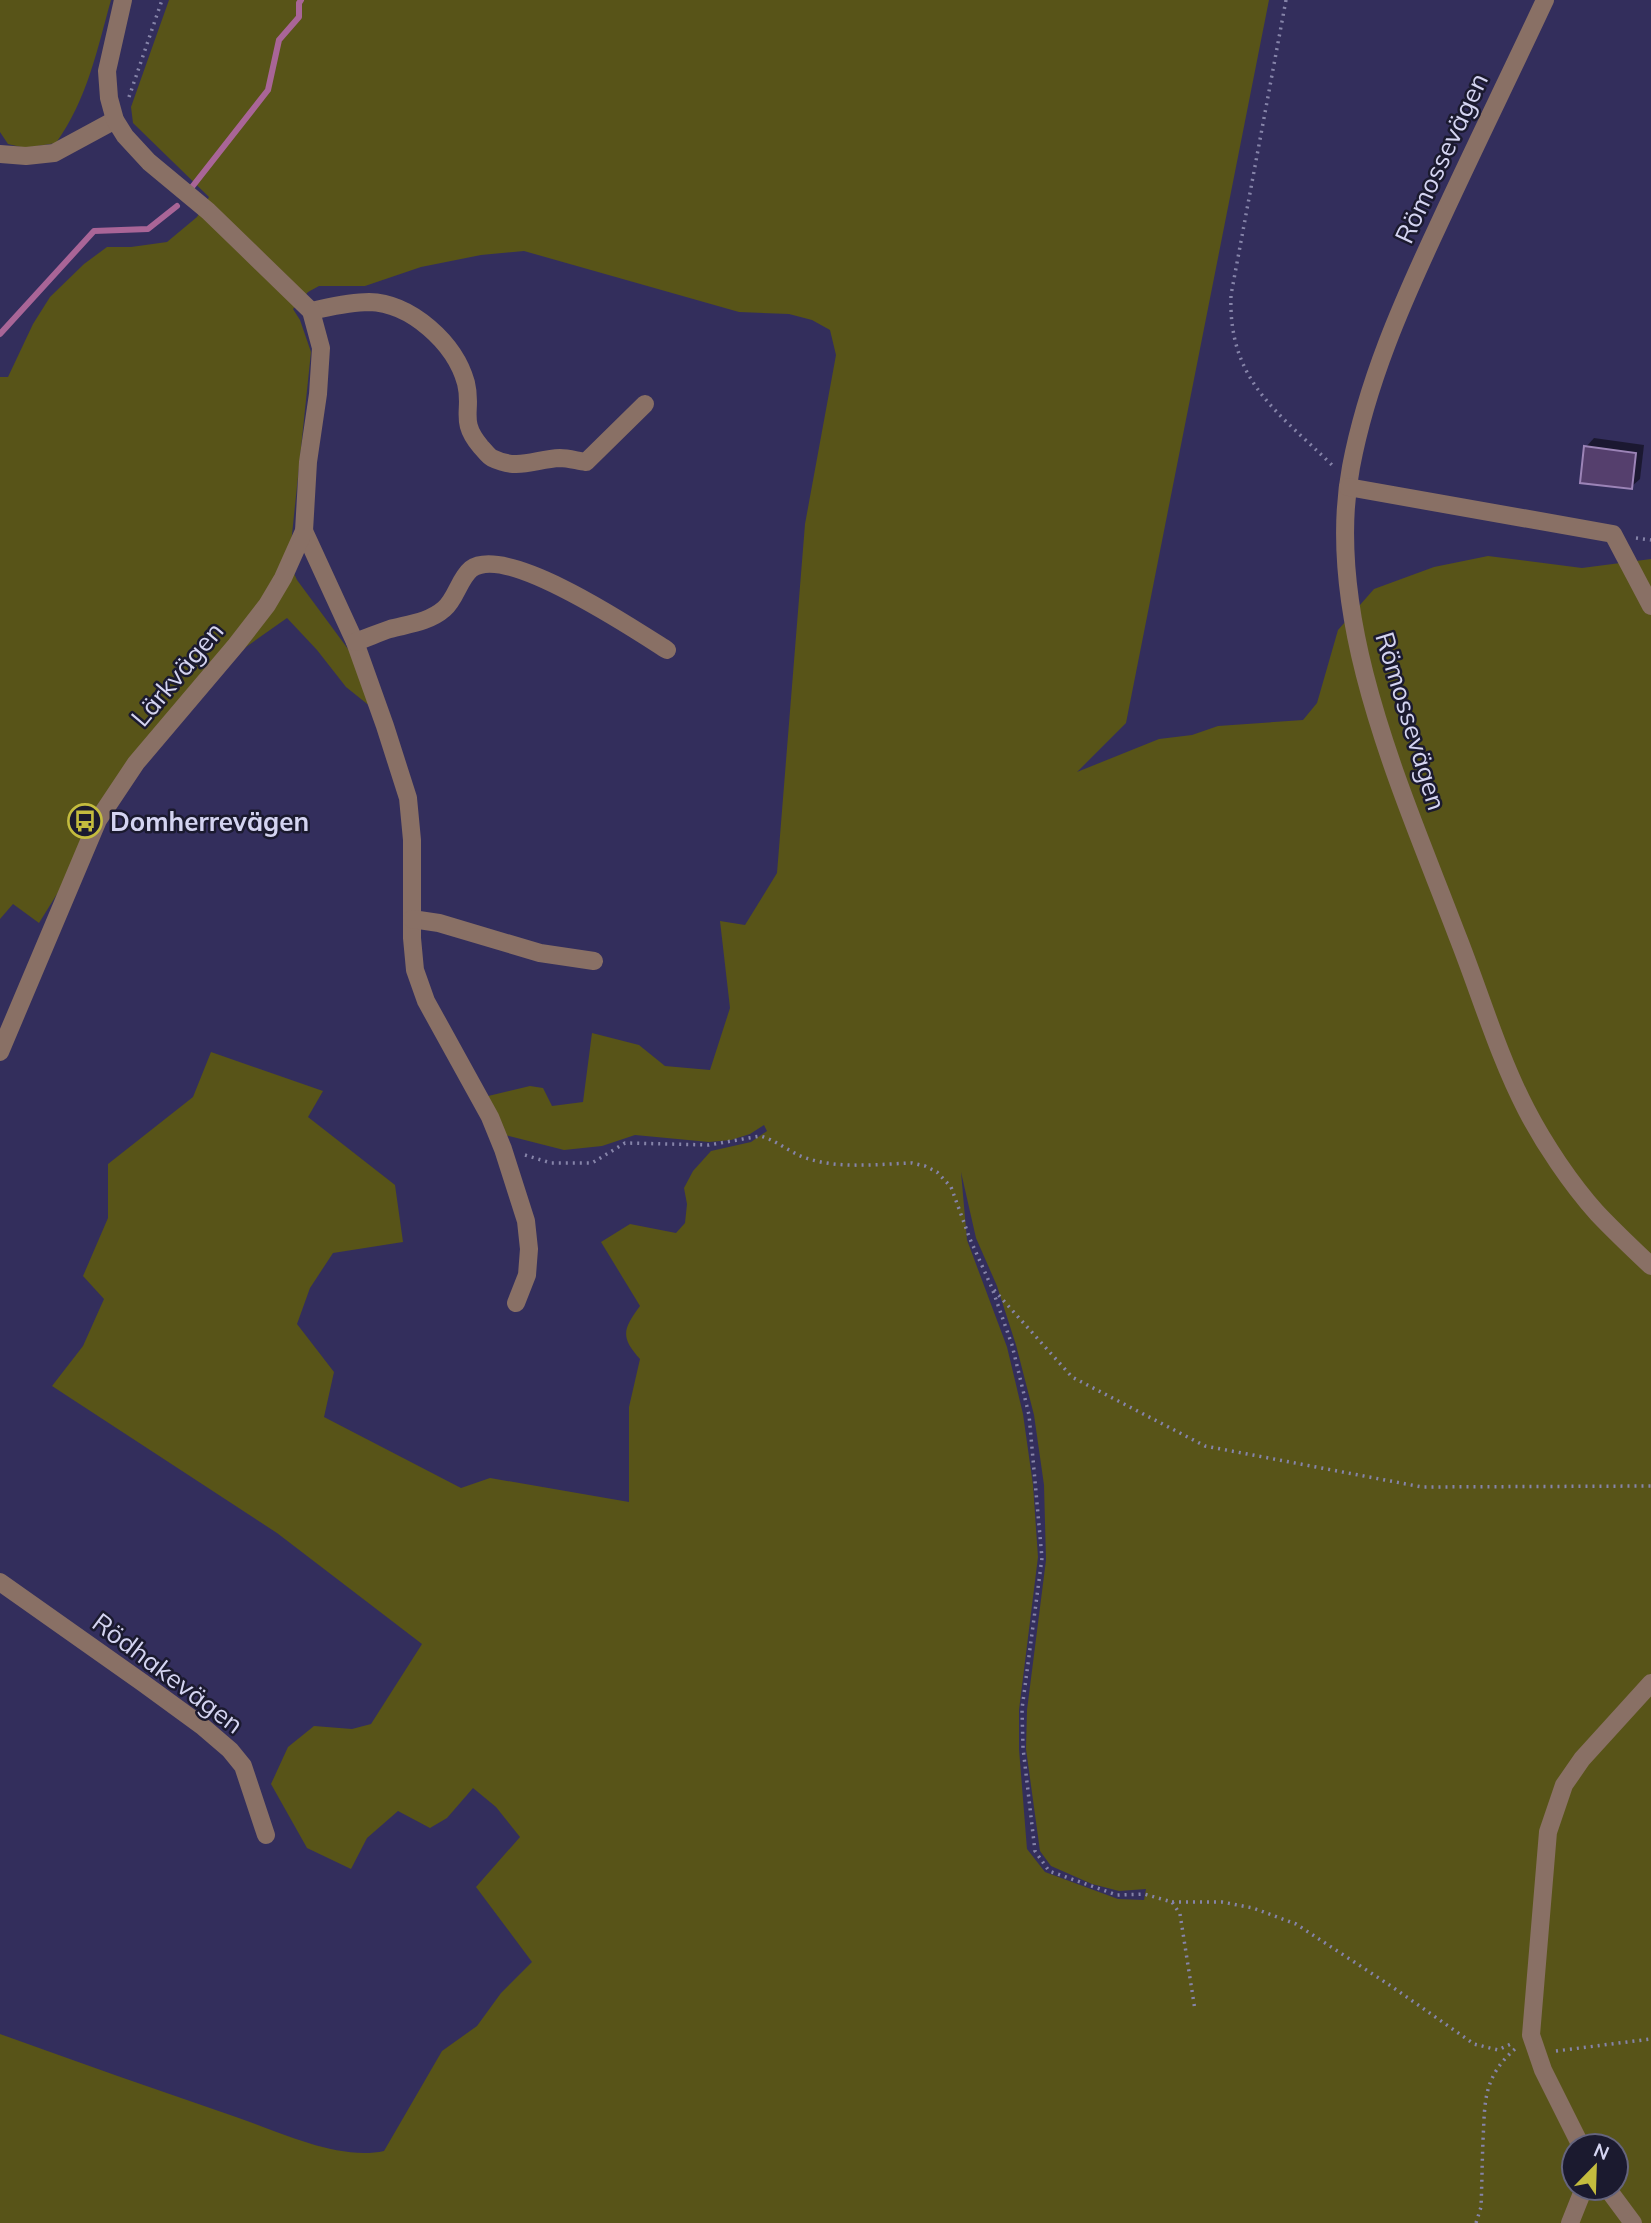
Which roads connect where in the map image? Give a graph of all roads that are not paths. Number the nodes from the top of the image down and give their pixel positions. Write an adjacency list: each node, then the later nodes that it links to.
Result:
1 (123, 0): 3 (street)
2 (1545, 0): 7 (street, Römossevägen)
3 (115, 120): 4 (street); 5 (street)
4 (0, 154)
5 (311, 311): 6 (street); 8 (street, Lärkvägen)
6 (645, 404)
7 (1349, 482): 9 (street); 15 (street, Römossevägen)
8 (304, 531): 10 (street); 14 (street, Lärkvägen)
9 (1651, 607)
10 (355, 642): 11 (street); 12 (street)
11 (667, 650)
12 (412, 919): 13 (street); 16 (street)
13 (594, 961)
14 (0, 1052)
15 (1651, 1266)
16 (516, 1303)
17 (0, 1582): 19 (street, Rödhakevägen)
18 (1651, 1683): 20 (street)
19 (266, 1835)
20 (1574, 2132)
21 (1578, 2202): 23 (street)
22 (1617, 2202): 24 (street)
23 (1570, 2223)
24 (1633, 2223)

